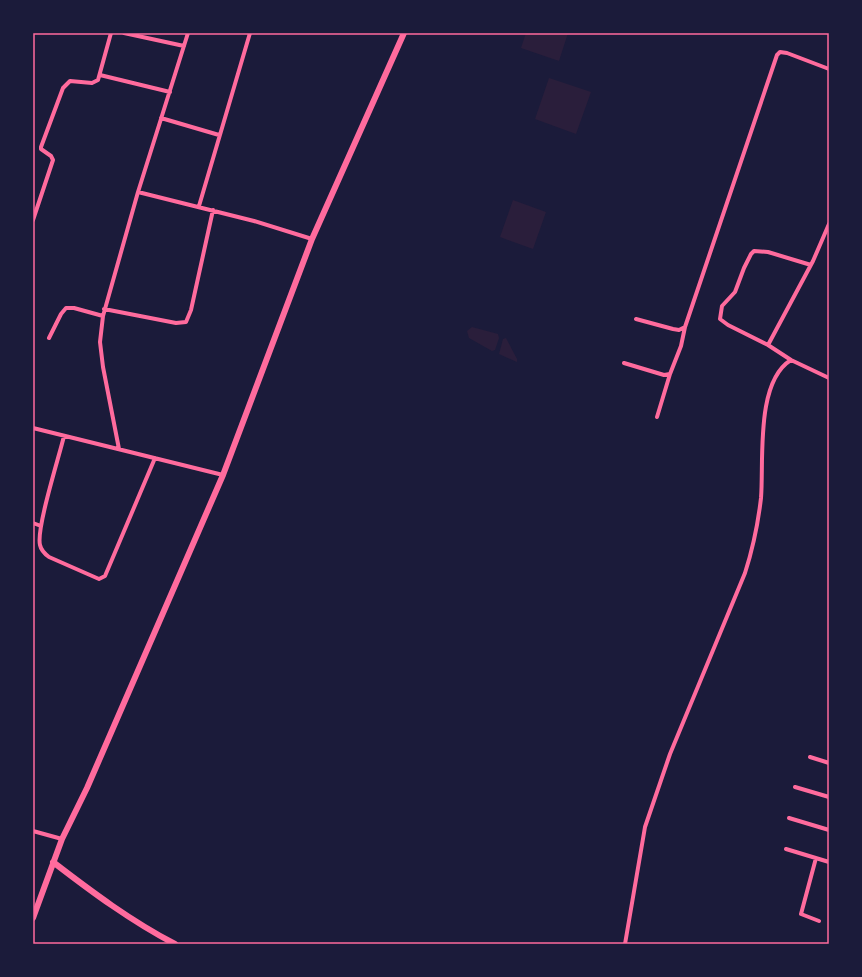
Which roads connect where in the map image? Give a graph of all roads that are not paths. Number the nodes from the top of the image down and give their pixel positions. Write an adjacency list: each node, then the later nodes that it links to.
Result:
1 (111, 33): 8 (street)
2 (124, 33): 6 (street)
3 (188, 33): 6 (street)
4 (250, 33): 11 (street)
5 (404, 33): 17 (street)
6 (184, 46): 9 (street)
7 (829, 69): 22 (street)
8 (100, 75): 9 (street); 15 (street)
9 (170, 92): 10 (street)
10 (162, 118): 11 (street); 12 (street)
11 (219, 135): 13 (street)
12 (138, 192): 13 (street); 19 (street)
13 (199, 206): 14 (street)
14 (213, 210): 17 (street); 19 (street)
15 (33, 220)
16 (829, 224): 18 (street)
17 (312, 239): 34 (street)
18 (811, 265): 24 (street); 24 (street)
19 (104, 309): 20 (street)
20 (103, 316): 23 (street); 32 (street)
21 (636, 319): 22 (street)
22 (685, 327): 27 (street)
23 (49, 338)
24 (768, 345): 25 (street)
25 (791, 360): 28 (street); 52 (street)
26 (624, 363): 27 (street)
27 (670, 374): 29 (street)
28 (829, 378)
29 (657, 417)
30 (33, 428): 31 (street)
31 (64, 436): 32 (street); 36 (street)
32 (119, 449): 33 (street)
33 (155, 458): 34 (street); 36 (street)
34 (223, 475): 44 (street)
35 (33, 523): 36 (street)
36 (41, 526)
37 (810, 757): 38 (street)
38 (829, 763)
39 (795, 787): 40 (street)
40 (829, 797)
41 (789, 818): 43 (street)
42 (33, 830): 44 (street)
43 (829, 830)
44 (62, 839): 47 (street)
45 (786, 849): 46 (street)
46 (816, 858): 48 (street); 50 (street)
47 (53, 862): 49 (street); 51 (street)
48 (829, 862)
49 (33, 918)
50 (819, 921)
51 (175, 944)
52 (625, 944)

